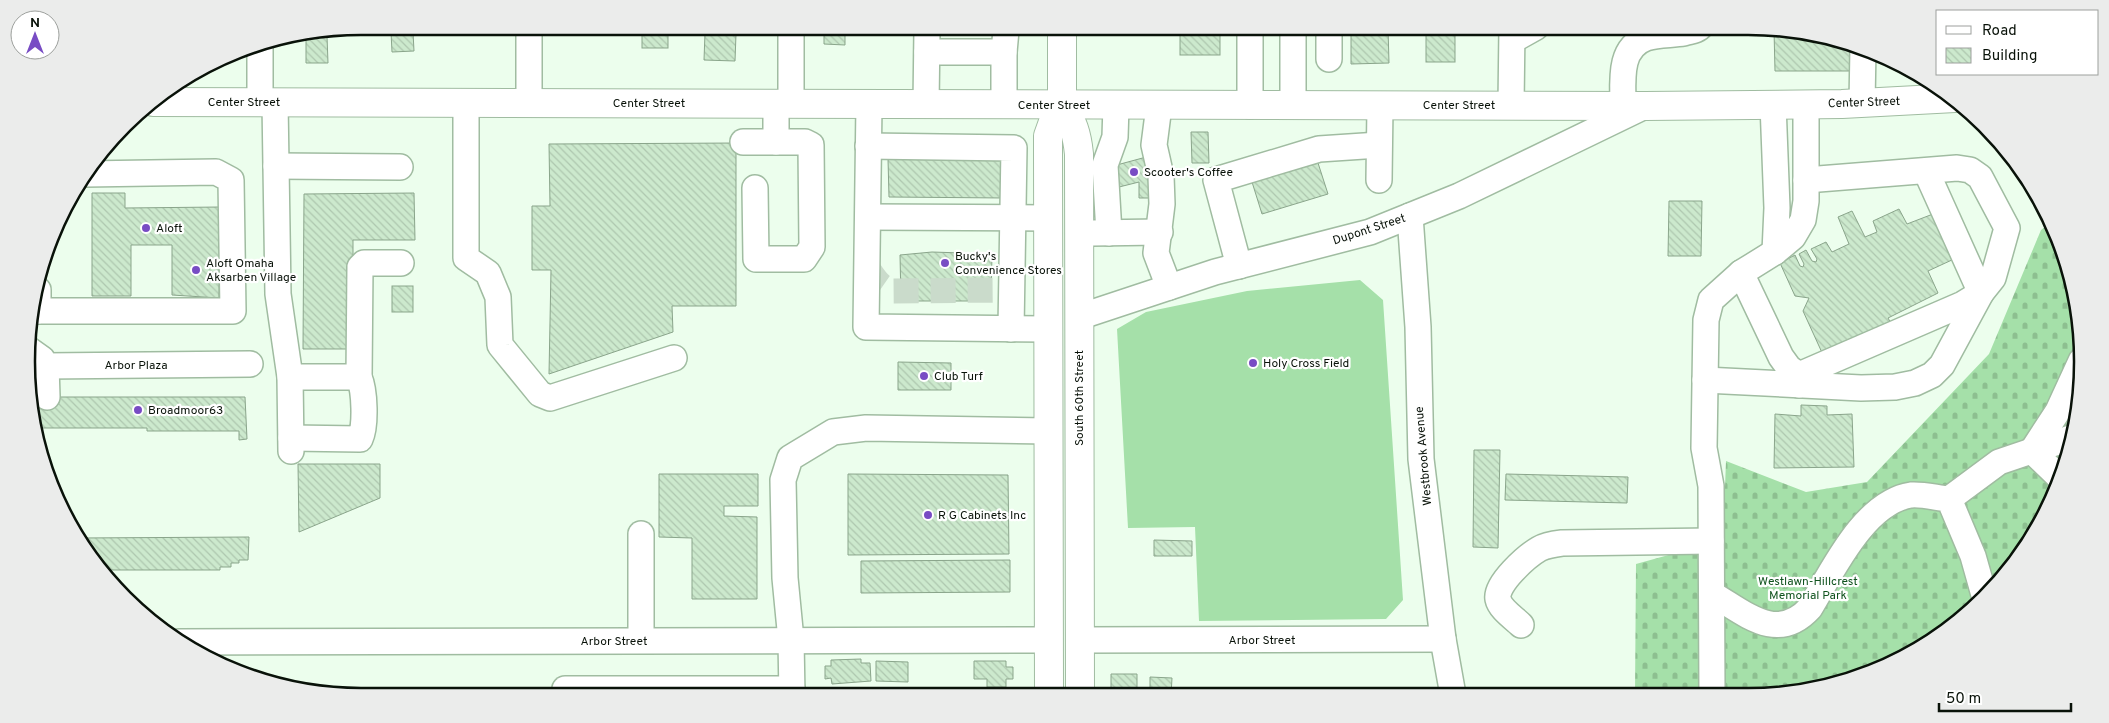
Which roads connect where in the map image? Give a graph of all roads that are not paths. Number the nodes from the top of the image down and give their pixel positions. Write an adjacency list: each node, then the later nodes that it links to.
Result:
1 (529, 35): 18 (street)
2 (791, 35): 19 (street)
3 (1062, 35): 26 (main road)
4 (1250, 35): 30 (street)
5 (1293, 35): 31 (street)
6 (1329, 35): 13 (street)
7 (1512, 35): 27 (street)
8 (1668, 35): 33 (street)
9 (927, 41): 10 (street); 22 (street)
10 (1005, 41): 25 (street)
11 (261, 51): 16 (street)
12 (1863, 56): 20 (street)
13 (1329, 59)
14 (1941, 99): 20 (main road, Center Street)
15 (163, 102): 16 (main road, Center Street)
16 (268, 102): 17 (main road, Center Street); 38 (street)
17 (466, 103): 18 (main road, Center Street); 63 (street)
18 (529, 103): 19 (main road, Center Street)
19 (784, 103): 21 (main road, Center Street); 35 (street)
20 (1862, 103): 24 (main road, Center Street)
21 (869, 104): 22 (main road, Center Street); 37 (street)
22 (926, 104): 25 (main road, Center Street)
23 (1772, 104): 24 (main road, Center Street); 33 (main road, Center Street); 52 (street)
24 (1806, 104): 43 (street)
25 (1004, 105): 26 (main road, Center Street)
26 (1062, 105): 28 (main road, Center Street); 48 (main road); 50 (main road, South 60th Street)
27 (1511, 105): 32 (main road, Center Street); 33 (main road, Center Street)
28 (1116, 106): 29 (main road, Center Street); 51 (street)
29 (1159, 106): 30 (main road, Center Street); 49 (street)
30 (1250, 106): 31 (main road, Center Street)
31 (1293, 106): 32 (main road, Center Street)
32 (1380, 106): 36 (street)
33 (1634, 106): 45 (street, Dupont Street)
34 (743, 142): 35 (street)
35 (776, 142): 44 (street)
36 (1380, 145): 42 (street); 54 (street)
37 (868, 146): 46 (street); 47 (street)
38 (276, 166): 39 (street); 65 (street)
39 (400, 167)
40 (1926, 171): 43 (street); 57 (street); 57 (street)
41 (94, 174): 58 (street)
42 (1379, 180)
43 (1806, 180): 52 (street)
44 (755, 188)
45 (1410, 216): 54 (street, Dupont Street); 82 (street, Westbrook Avenue)
46 (868, 217): 47 (street); 60 (street)
47 (1013, 218): 48 (street); 60 (street)
48 (1047, 218): 61 (main road)
49 (1160, 232): 51 (street); 56 (street)
50 (1079, 233): 51 (street); 59 (main road, South 60th Street)
51 (1108, 233)
52 (1775, 252): 55 (street)
53 (401, 263): 67 (street)
54 (1239, 266): 56 (street, Dupont Street)
55 (1741, 273): 68 (street); 69 (street)
56 (1169, 287): 59 (street, Dupont Street)
57 (1981, 293): 69 (street); 69 (street)
58 (40, 304)
59 (1079, 317): 86 (main road, South 60th Street)
60 (1011, 328): 61 (street)
61 (1047, 329): 71 (main road)
62 (37, 358): 64 (street, Arbor Plaza); 70 (street)
63 (674, 358)
64 (250, 364)
65 (290, 377): 67 (street); 67 (street)
66 (2073, 377): 73 (street)
67 (359, 378)
68 (1705, 380): 69 (street); 78 (street)
69 (1799, 380)
70 (47, 397)
71 (1048, 431): 76 (main road); 84 (street)
72 (2064, 440): 73 (street)
73 (2032, 451): 74 (street); 75 (street)
74 (2054, 473)
75 (1949, 499): 79 (street); 80 (street)
76 (1048, 502): 85 (main road); 86 (main road)
77 (641, 534): 83 (street)
78 (1711, 541): 80 (street); 81 (street)
79 (1982, 588)
80 (1712, 594): 93 (street)
81 (1521, 625)
82 (1443, 639): 86 (street, Arbor Street); 92 (street, Westbrook Avenue)
83 (641, 640): 84 (street, Arbor Street); 87 (street, Arbor Street)
84 (791, 640): 85 (street, Arbor Street); 88 (street)
85 (1049, 640): 89 (main road); 90 (main road)
86 (1080, 640): 91 (main road, South 60th Street)
87 (195, 642)
88 (792, 688)
89 (1049, 688)
90 (1065, 688)
91 (1080, 688)
92 (1452, 688)
93 (1712, 688)

